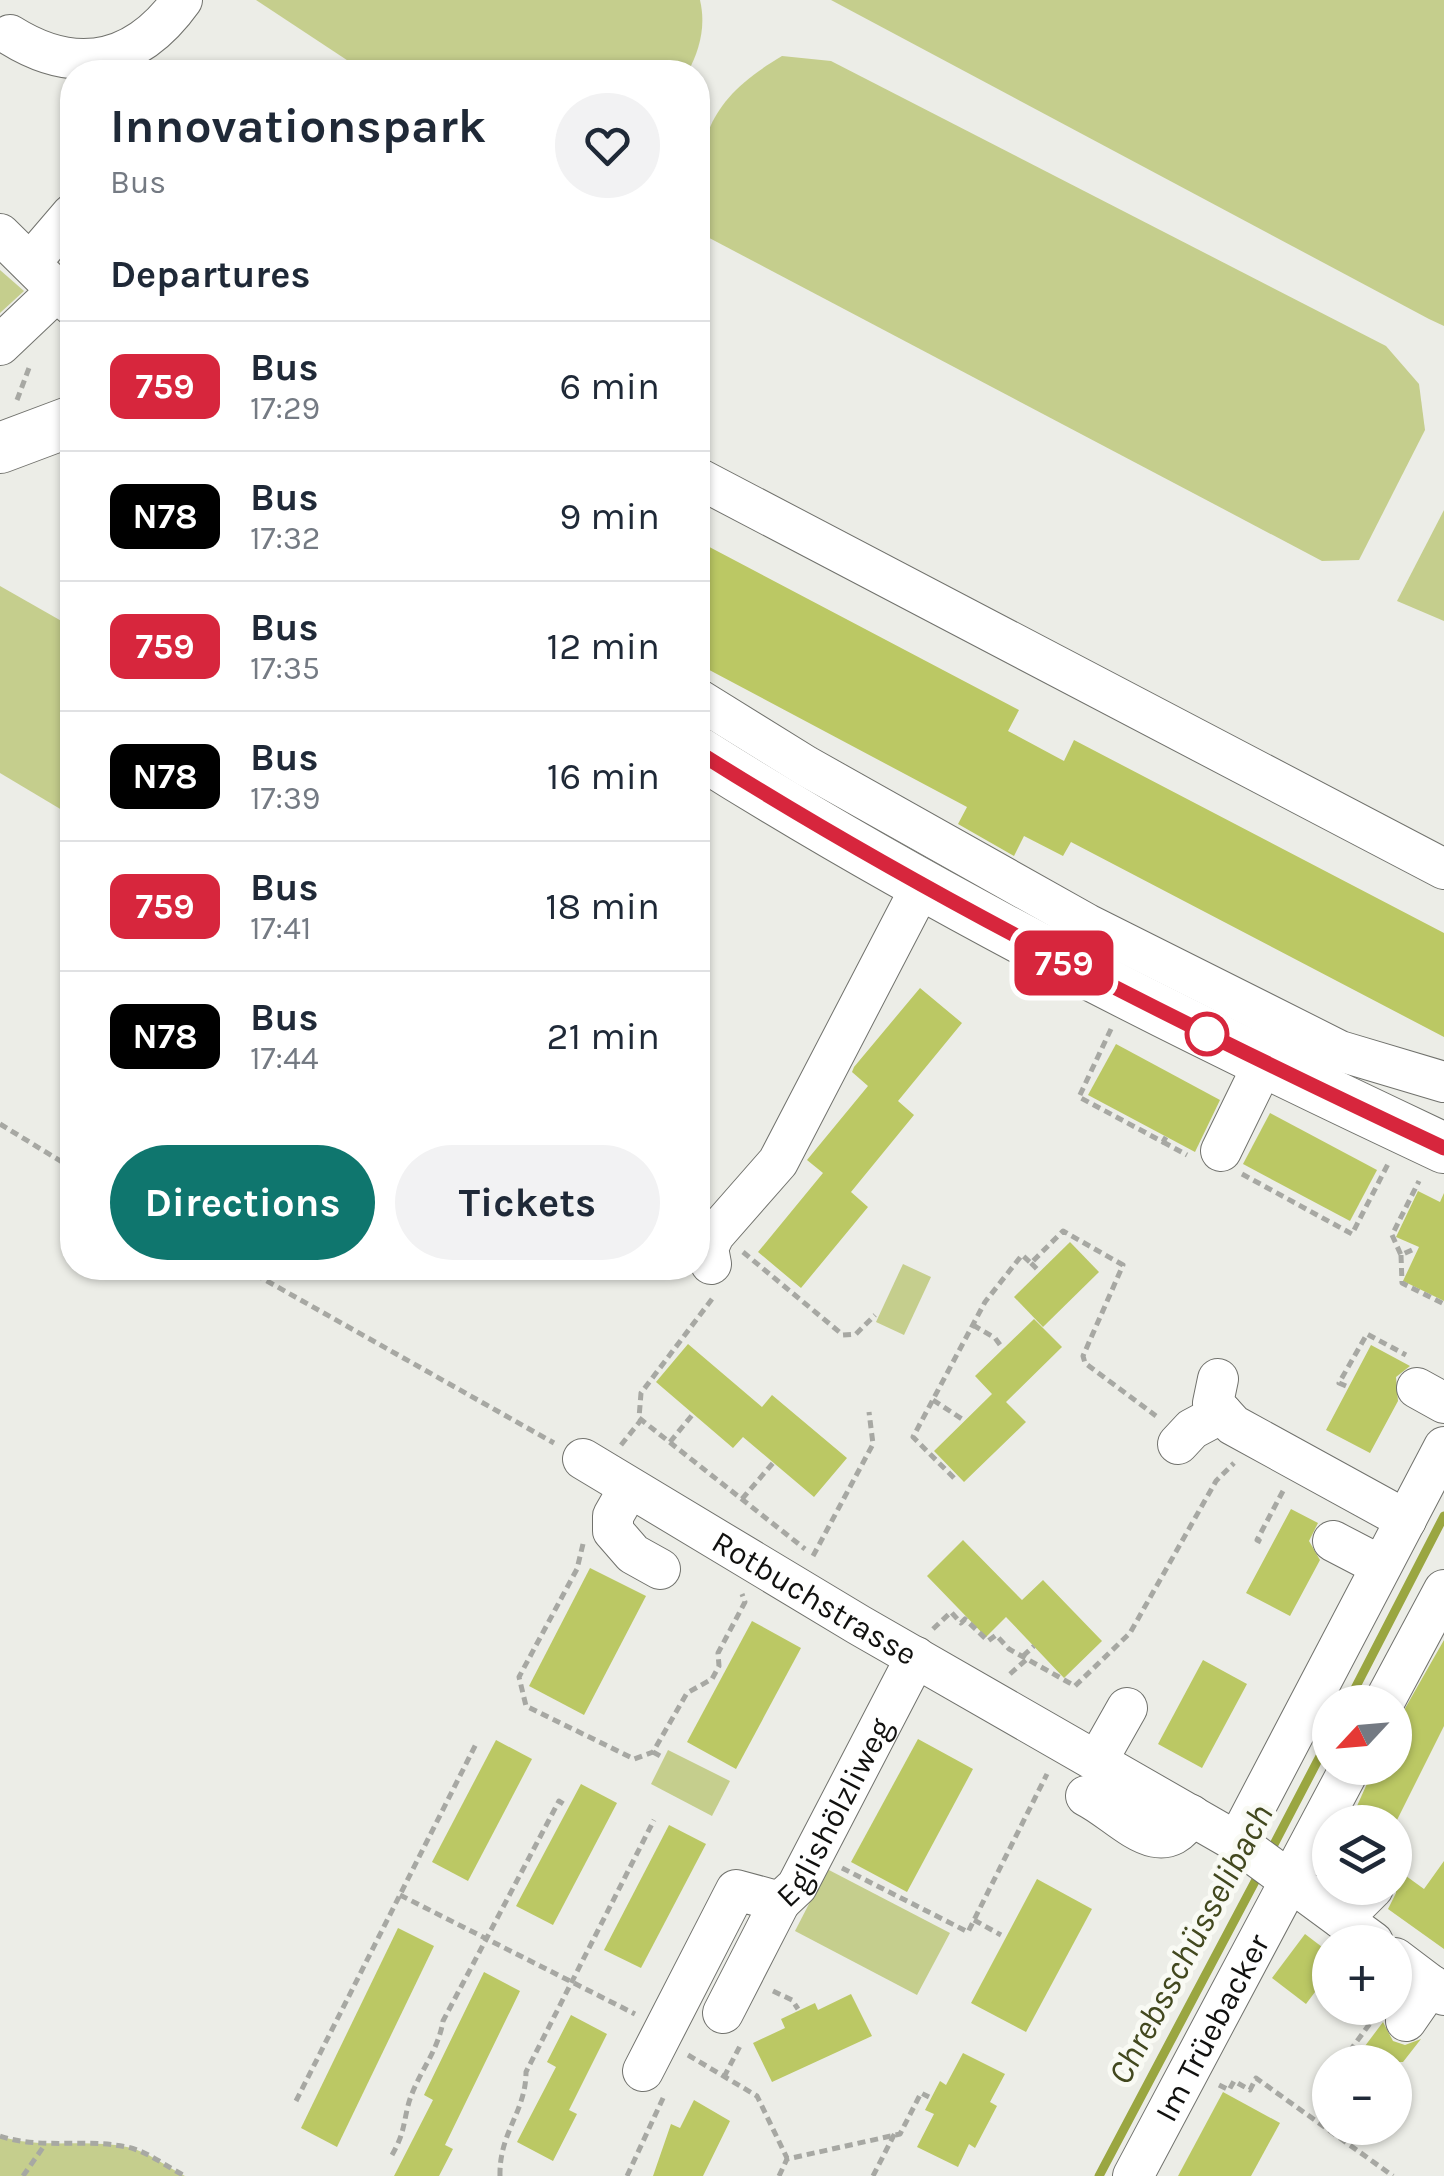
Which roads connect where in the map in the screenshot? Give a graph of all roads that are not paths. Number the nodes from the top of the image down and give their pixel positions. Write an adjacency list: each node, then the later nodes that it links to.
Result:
1 (182, 0): 2 (street)
2 (5, 31): 3 (street)
3 (60, 74)
4 (0, 234): 5 (street)
5 (60, 260): 6 (street)
6 (0, 345)
7 (60, 426): 8 (main road)
8 (0, 448)
9 (710, 484): 12 (street)
10 (710, 706): 15 (street)
11 (710, 759): 13 (main road)
12 (1444, 869)
13 (921, 887): 14 (main road); 18 (street)
14 (1264, 1063): 16 (main road); 17 (street)
15 (1444, 1082)
16 (1423, 1157)
17 (1217, 1160)
18 (710, 1244)
19 (710, 1251): 20 (street)
20 (724, 1269)
21 (1178, 1444): 25 (street)
22 (1444, 1448): 25 (street)
23 (583, 1459): 24 (street, Rotbuchstrasse)
24 (629, 1488): 28 (street); 30 (street, Rotbuchstrasse)
25 (1406, 1520): 27 (street)
26 (1333, 1541): 27 (street)
27 (1381, 1566): 35 (street)
28 (660, 1569)
29 (1444, 1590): 31 (street)
30 (919, 1649): 33 (street, Rotbuchstrasse); 36 (street, Eglishölzliweg)
31 (1393, 1685)
32 (1127, 1708): 33 (street)
33 (1092, 1779): 35 (street, Rotbuchstrasse)
34 (1334, 1785): 35 (street)
35 (1263, 1861): 37 (street, Rotbuchstrasse); 43 (street, Im Trüebacker)
36 (780, 1902): 40 (street); 42 (street, Eglishölzliweg)
37 (1350, 1925)
38 (1412, 1971): 39 (street)
39 (1438, 1990): 41 (street)
40 (723, 2013)
41 (1377, 2028)
42 (655, 2046)
43 (1133, 2176)

